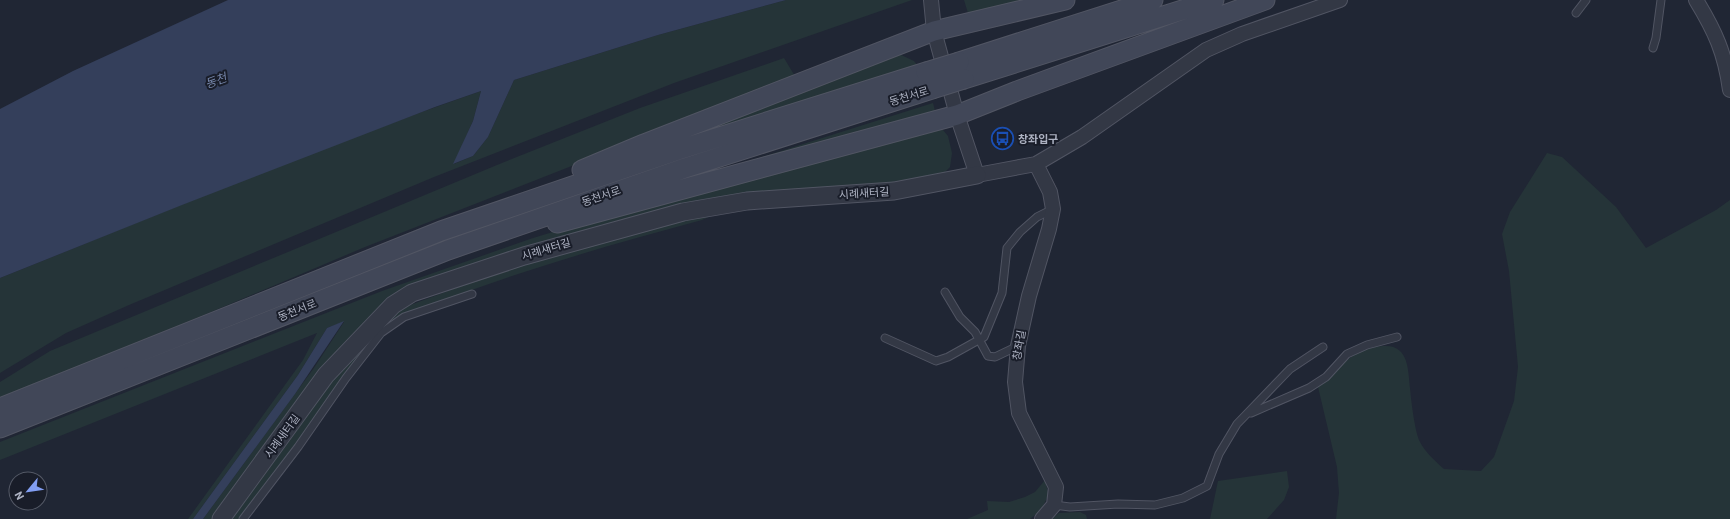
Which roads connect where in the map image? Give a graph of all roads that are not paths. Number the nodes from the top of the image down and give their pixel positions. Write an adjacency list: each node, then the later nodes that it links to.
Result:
1 (931, 0): 11 (street)
2 (1065, 0): 11 (main road)
3 (1153, 0): 13 (main road, 동천서로)
4 (1214, 0): 13 (main road, 동천서로)
5 (1265, 0): 16 (main road)
6 (1340, 0): 17 (street)
7 (1586, 0): 10 (lane)
8 (1661, 0): 12 (lane)
9 (1696, 0): 15 (street)
10 (1576, 13)
11 (934, 31): 16 (street); 20 (main road)
12 (1653, 48)
13 (961, 70): 14 (main road, 동천서로, bridge)
14 (929, 80): 20 (main road, 동천서로); 21 (main road, 동천서로)
15 (1730, 90)
16 (957, 115): 18 (street); 21 (main road)
17 (1036, 164): 18 (street); 19 (street, 창좌길)
18 (977, 176): 33 (street, 시례새터길)
19 (1053, 209): 26 (lane); 27 (street, 창좌길)
20 (442, 231): 29 (main road, 동천서로)
21 (448, 250): 31 (main road, 동천서로)
22 (945, 292): 26 (lane)
23 (472, 294): 34 (lane)
24 (1397, 337): 30 (lane)
25 (885, 338): 26 (lane)
26 (980, 341): 27 (lane)
27 (1018, 346): 32 (street, 창좌길)
28 (1323, 347): 30 (lane)
29 (0, 408)
30 (1249, 414): 32 (lane)
31 (0, 428)
32 (1054, 505): 35 (street)
33 (221, 519)
34 (243, 519)
35 (1042, 519)

